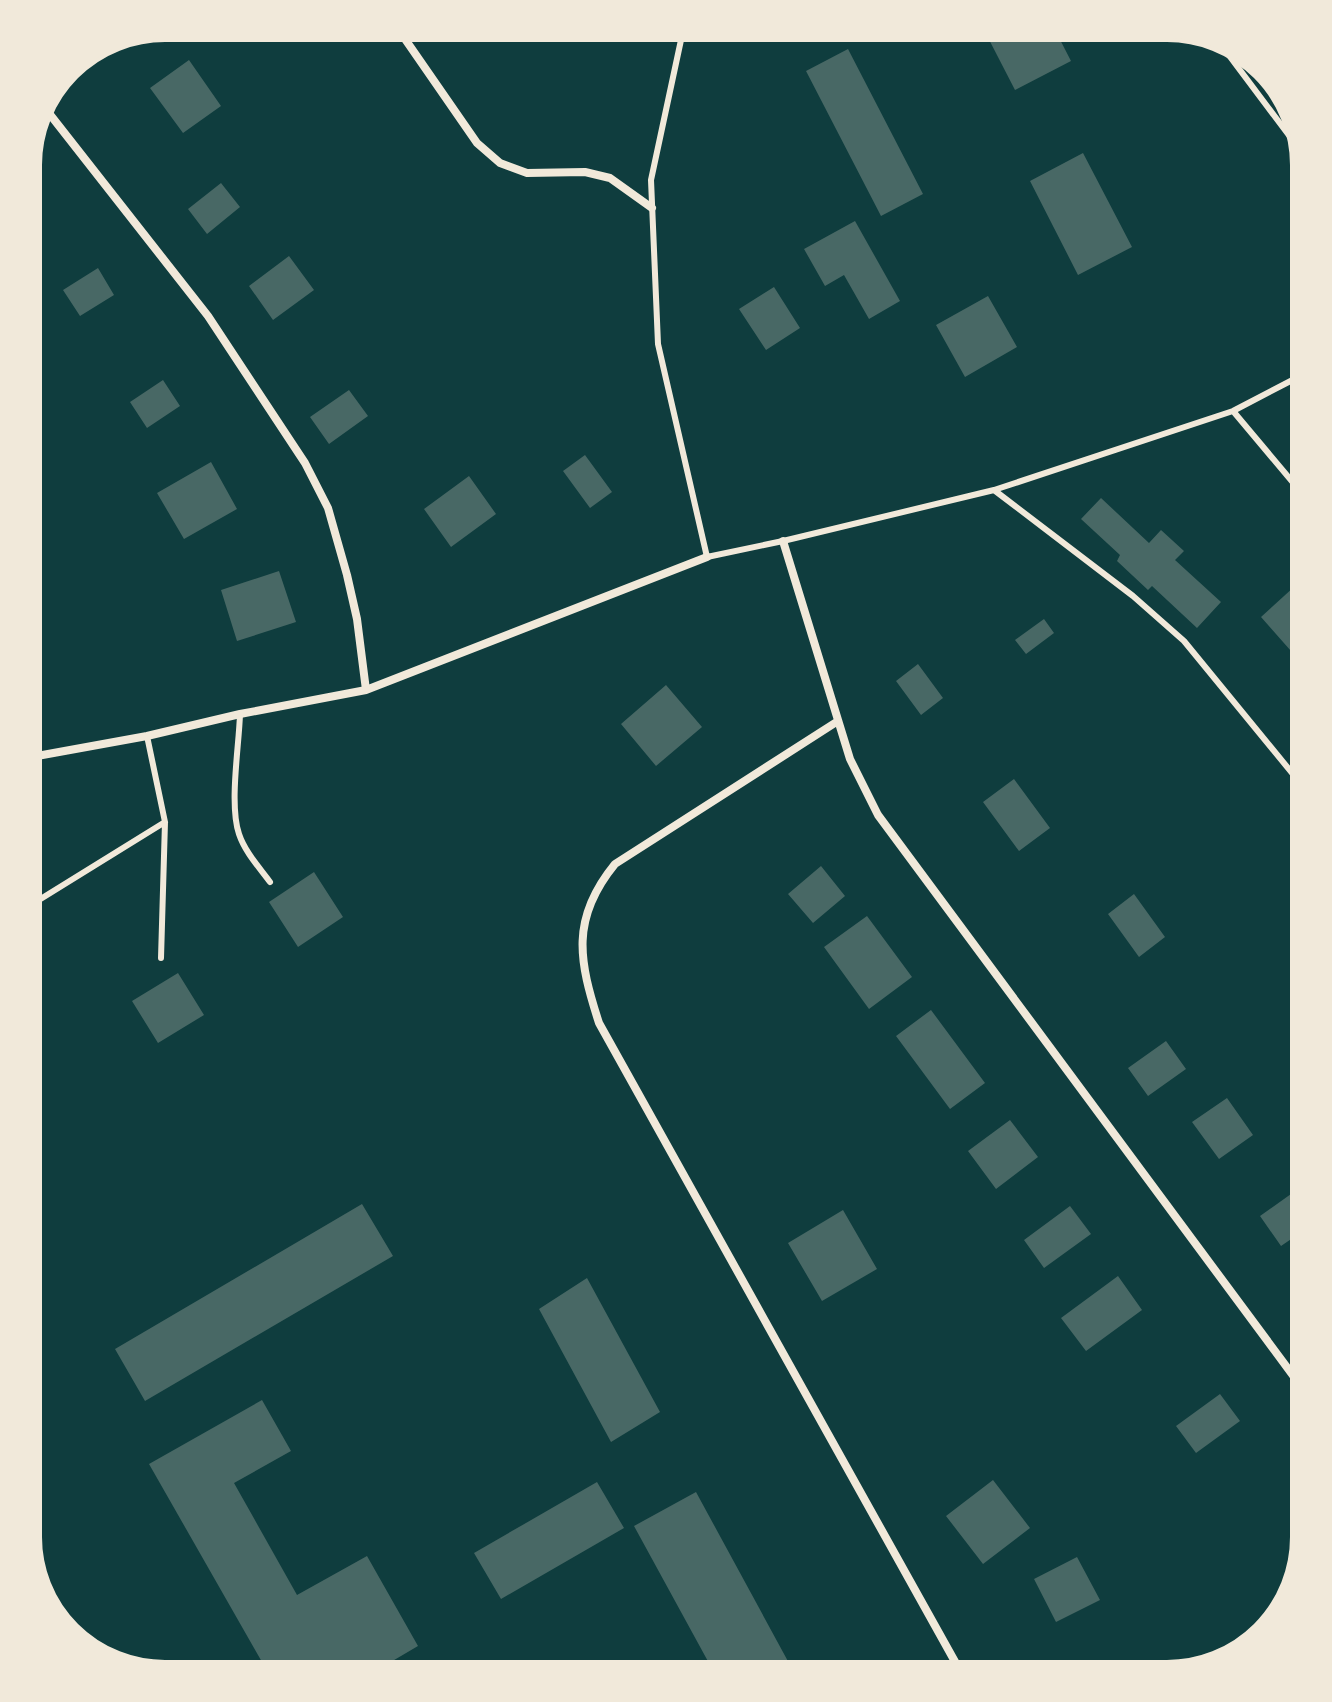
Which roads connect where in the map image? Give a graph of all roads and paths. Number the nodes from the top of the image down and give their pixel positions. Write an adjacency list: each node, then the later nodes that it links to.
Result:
1 (406, 40): 6 (street)
2 (681, 40): 6 (lane)
3 (1232, 59): 5 (lane)
4 (51, 116): 13 (street)
5 (1288, 134)
6 (652, 208): 12 (lane)
7 (1292, 380): 8 (lane)
8 (1233, 411): 9 (lane); 10 (lane)
9 (1292, 481)
10 (994, 490): 11 (lane); 18 (lane)
11 (783, 541): 12 (lane); 15 (street)
12 (707, 557): 13 (street)
13 (366, 690): 14 (street)
14 (240, 714): 16 (street); 20 (lane)
15 (838, 721): 23 (street); 24 (street)
16 (147, 736): 17 (street); 19 (lane)
17 (40, 755)
18 (1292, 773)
19 (165, 822): 21 (lane); 22 (lane)
20 (270, 882)
21 (40, 899)
22 (161, 958)
23 (1292, 1374)
24 (955, 1662)

